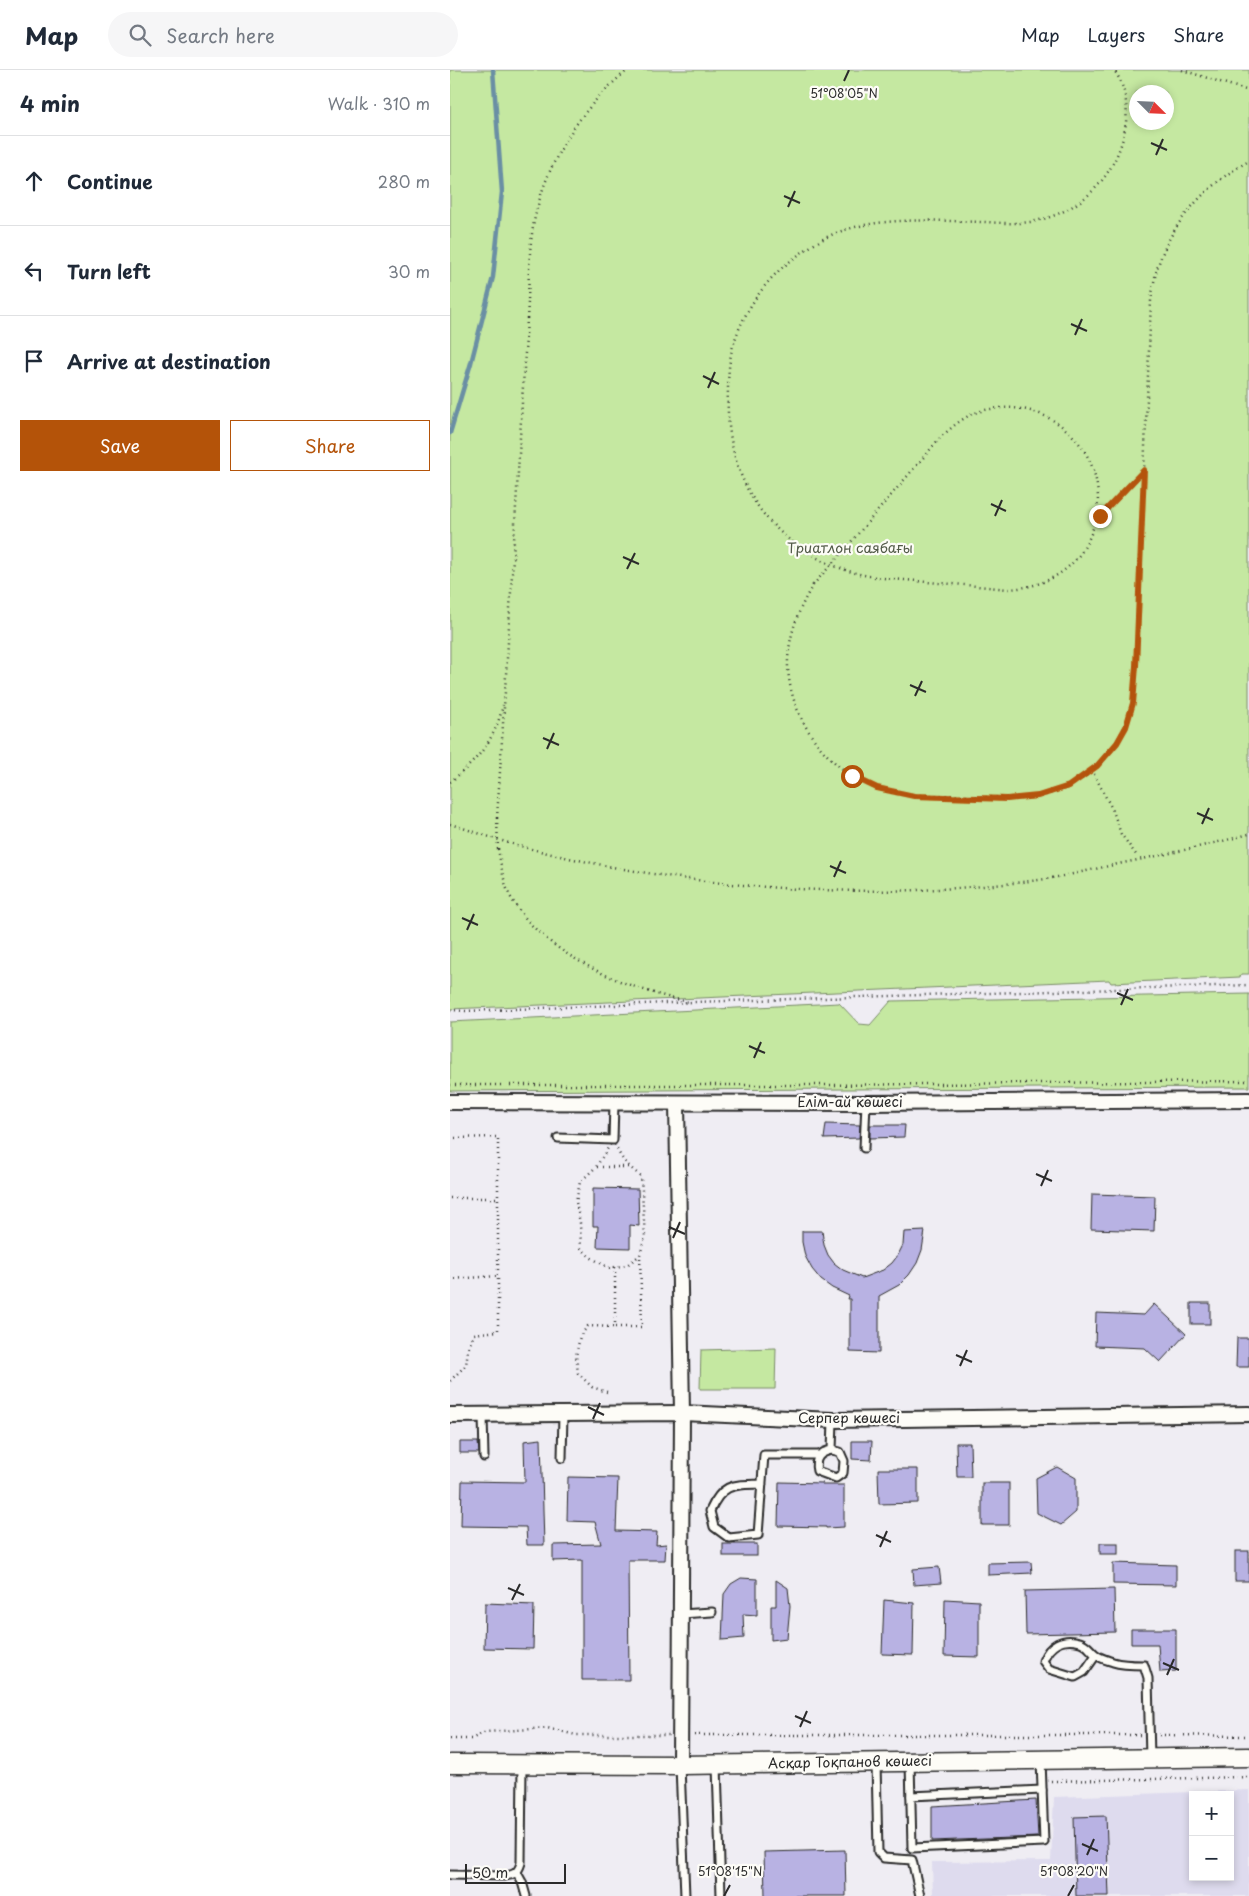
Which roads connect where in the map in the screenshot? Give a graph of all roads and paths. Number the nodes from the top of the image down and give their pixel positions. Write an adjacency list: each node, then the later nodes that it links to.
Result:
1 (628, 70): 8 (path)
2 (1114, 70): 6 (path, bridge)
3 (1182, 70): 4 (path)
4 (1249, 91)
5 (1249, 161): 6 (path)
6 (1144, 470): 7 (path)
7 (1100, 516)
8 (504, 697): 10 (path); 15 (path, bridge)
9 (1094, 774): 13 (path)
10 (450, 782)
11 (450, 824): 12 (path)
12 (1249, 834)
13 (1137, 856)
14 (1249, 985): 15 (path)
15 (693, 1002): 16 (path)
16 (450, 1010)
17 (1249, 1081): 18 (path)
18 (450, 1085)
19 (1249, 1100): 23 (street, Елім-ай көшесі)
20 (450, 1102): 21 (street, Елім-ай көшесі)
21 (614, 1103): 22 (street, Елім-ай көшесі); 26 (lane)
22 (677, 1103): 23 (street, Елім-ай көшесі); 39 (street)
23 (866, 1103): 27 (lane)
24 (450, 1138): 31 (path)
25 (558, 1138): 26 (lane)
26 (613, 1140): 28 (path); 29 (path)
27 (864, 1148)
28 (628, 1166): 29 (path); 32 (path)
29 (596, 1167): 33 (path)
30 (450, 1198): 31 (path)
31 (498, 1198): 34 (path)
32 (640, 1255): 33 (path); 36 (path)
33 (615, 1267): 36 (path)
34 (498, 1276): 35 (path); 37 (path)
35 (450, 1279)
36 (615, 1327): 38 (path)
37 (450, 1381)
38 (607, 1392)
39 (682, 1413): 40 (street, Серпер көшесі); 44 (street, Серпер көшесі); 51 (street)
40 (563, 1414): 43 (street, Серпер көшесі); 48 (lane)
41 (1249, 1414): 44 (street, Серпер көшесі)
42 (450, 1415): 43 (street, Серпер көшесі)
43 (482, 1415): 47 (lane)
44 (833, 1420): 45 (lane)
45 (832, 1450): 46 (lane); 46 (lane)
46 (819, 1455): 49 (lane)
47 (484, 1457)
48 (562, 1458)
49 (762, 1484): 49 (lane)
50 (712, 1612): 51 (lane)
51 (681, 1614): 53 (street)
52 (1096, 1655): 52 (lane); 54 (lane)
53 (680, 1735): 54 (path); 56 (path); 65 (street)
54 (1150, 1735): 55 (path); 58 (lane)
55 (1249, 1736)
56 (450, 1739)
57 (1249, 1757): 58 (street, Асқар Тоқпанов көшесі)
58 (1150, 1758): 59 (street, Асқар Тоқпанов көшесі)
59 (1041, 1760): 60 (street, Асқар Тоқпанов көшесі); 67 (lane)
60 (910, 1761): 61 (street, Асқар Тоқпанов көшесі); 69 (lane)
61 (876, 1762): 64 (street, Асқар Тоқпанов көшесі); 71 (lane)
62 (450, 1764): 63 (street, Асқар Тоқпанов көшесі)
63 (522, 1764): 65 (street, Асқар Тоқпанов көшесі); 72 (lane)
64 (716, 1764): 65 (street, Асқар Тоқпанов көшесі); 76 (lane)
65 (680, 1765): 75 (lane)
66 (1249, 1777): 67 (path)
67 (1042, 1781): 68 (lane)
68 (1042, 1790): 69 (lane); 70 (lane)
69 (911, 1796): 70 (lane)
70 (912, 1848): 71 (lane)
71 (912, 1860): 77 (lane)
72 (517, 1873): 73 (lane); 74 (lane)
73 (450, 1875)
74 (526, 1896)
75 (685, 1896)
76 (721, 1896)
77 (920, 1896)

